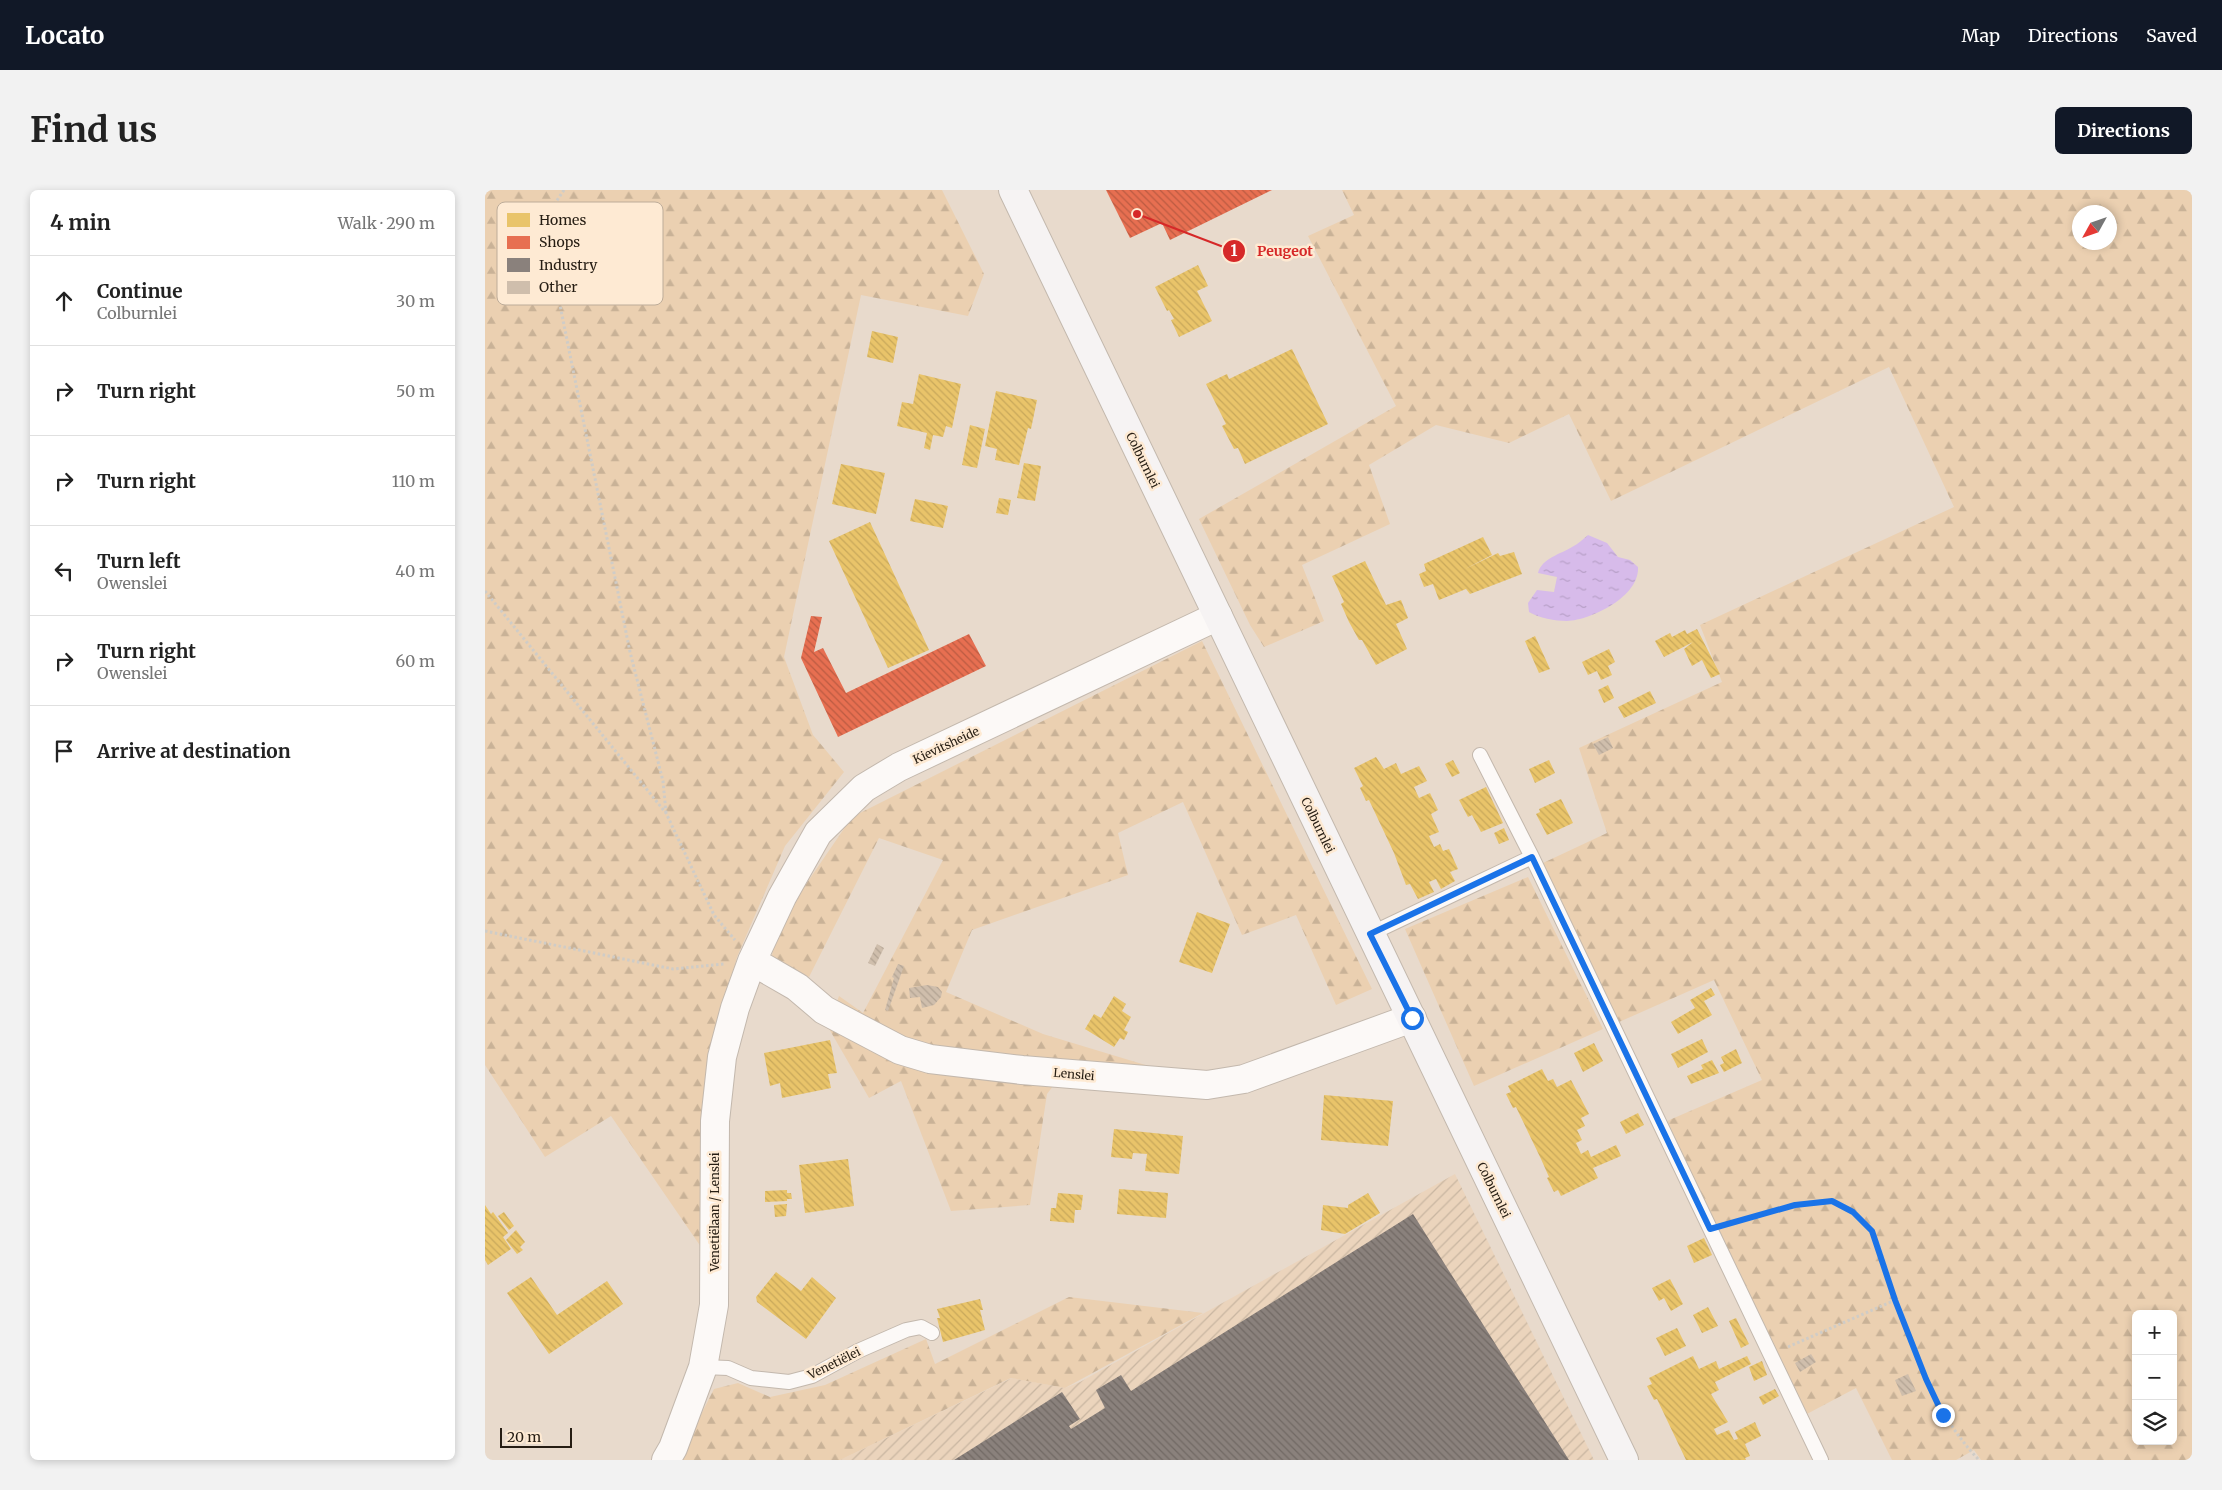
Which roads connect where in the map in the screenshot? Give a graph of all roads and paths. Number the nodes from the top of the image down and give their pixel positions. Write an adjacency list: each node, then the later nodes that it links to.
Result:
1 (563, 190): 3 (path)
2 (1013, 190): 6 (street, Colburnlei)
3 (555, 202)
4 (560, 305): 8 (path)
5 (485, 591): 8 (path)
6 (1218, 616): 11 (street, Colburnlei); 12 (street, Kievitsheide)
7 (1480, 755): 9 (lane)
8 (666, 813): 12 (path)
9 (1532, 857): 11 (lane); 14 (lane)
10 (485, 932): 12 (path)
11 (1370, 934): 13 (street, Colburnlei)
12 (752, 961): 13 (street, Lenslei); 18 (street, Venetiëlaan / Lenslei)
13 (1412, 1018): 20 (street, Colburnlei)
14 (1710, 1229): 15 (path); 17 (lane)
15 (1895, 1300): 17 (path); 22 (path)
16 (932, 1333): 18 (lane, Venetiëlei)
17 (1770, 1355): 21 (lane)
18 (703, 1367): 19 (street, Venetiëlaan / Lenslei)
19 (667, 1460)
20 (1624, 1460)
21 (1821, 1460)
22 (1979, 1460)

